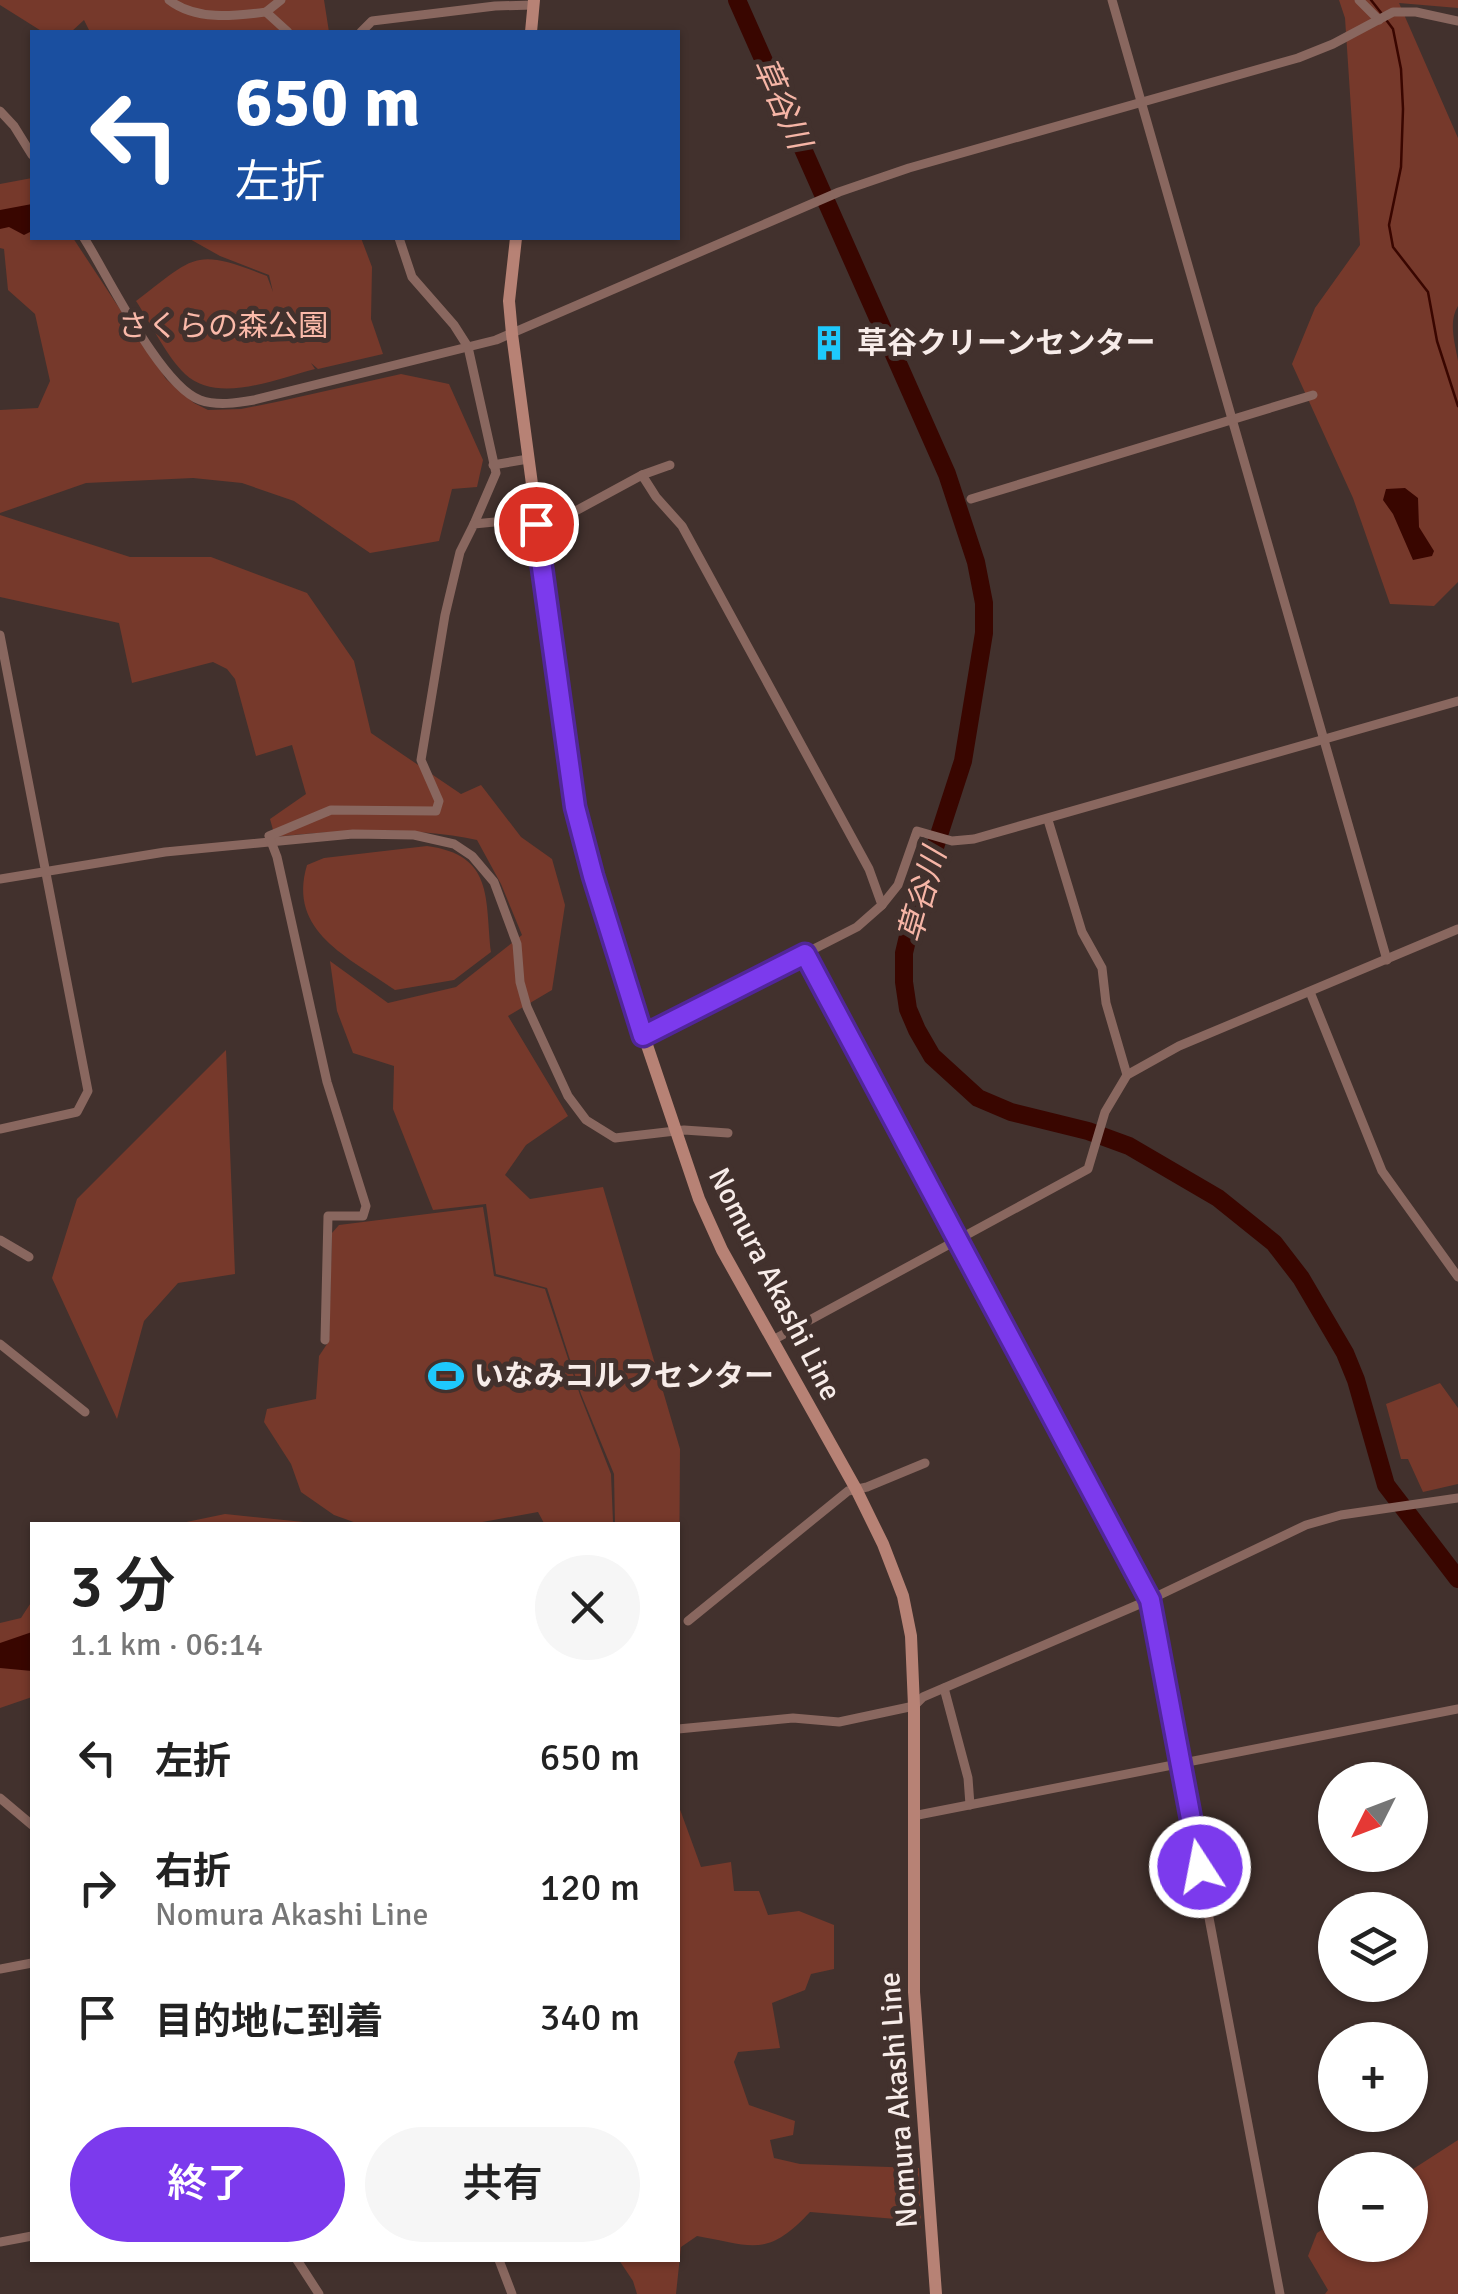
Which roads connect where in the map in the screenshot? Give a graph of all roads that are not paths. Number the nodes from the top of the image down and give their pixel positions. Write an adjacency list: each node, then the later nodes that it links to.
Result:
1 (169, 0): 6 (street)
2 (281, 0): 6 (street)
3 (1112, 0): 12 (street)
4 (1359, 0): 7 (street)
5 (534, 2): 10 (street); 11 (main road)
6 (266, 12): 9 (street)
7 (1379, 20): 8 (street); 12 (street)
8 (1458, 21)
9 (286, 30)
10 (362, 30)
11 (531, 30)
12 (1141, 102): 18 (street); 21 (street)
13 (0, 111): 14 (street)
14 (30, 152)
15 (85, 240): 19 (street)
16 (400, 240): 19 (street)
17 (516, 240): 18 (main road, Nomura Akashi Line)
18 (512, 334): 19 (street); 22 (main road, Nomura Akashi Line)
19 (468, 348): 23 (street)
20 (1313, 395): 21 (street)
21 (1232, 421): 26 (street); 32 (street)
22 (528, 459): 23 (street); 27 (main road, Nomura Akashi Line)
23 (493, 465): 29 (street)
24 (670, 465): 25 (street)
25 (642, 475): 27 (street); 37 (street)
26 (971, 499)
27 (533, 502): 28 (main road, Nomura Akashi Line)
28 (536, 518): 29 (street); 42 (main road, Nomura Akashi Line)
29 (474, 524): 34 (street)
30 (0, 636): 35 (street)
31 (1458, 701): 32 (street)
32 (1324, 740): 33 (street); 40 (street)
33 (1048, 820): 37 (street); 43 (street)
34 (272, 844): 35 (street); 45 (street); 51 (street)
35 (47, 872): 36 (street); 44 (street)
36 (0, 879)
37 (882, 905): 39 (street)
38 (1458, 930): 40 (street)
39 (805, 954): 42 (street); 47 (street)
40 (1387, 960): 41 (street)
41 (1310, 992): 43 (street); 50 (street)
42 (643, 1036): 45 (main road, Nomura Akashi Line)
43 (1127, 1074): 47 (street)
44 (0, 1129)
45 (674, 1132): 46 (street); 52 (main road, Nomura Akashi Line)
46 (728, 1133)
47 (955, 1239): 52 (street); 58 (street)
48 (0, 1240): 49 (street)
49 (29, 1257)
50 (1458, 1277)
51 (325, 1340)
52 (774, 1340): 56 (main road, Nomura Akashi Line)
53 (0, 1344): 54 (street)
54 (86, 1412)
55 (925, 1464): 56 (street)
56 (856, 1490): 59 (street); 61 (main road, Nomura Akashi Line)
57 (1458, 1498): 58 (street)
58 (1150, 1600): 60 (street); 64 (street)
59 (688, 1620)
60 (944, 1688): 61 (street); 66 (street)
61 (914, 1706): 63 (street); 67 (main road, Nomura Akashi Line)
62 (1458, 1710): 64 (street)
63 (680, 1729)
64 (1181, 1764): 66 (street); 78 (street)
65 (0, 1798): 68 (street)
66 (970, 1805): 67 (street)
67 (913, 1816): 77 (main road, Nomura Akashi Line)
68 (30, 1823)
69 (30, 1965): 70 (street)
70 (0, 1968)
71 (30, 2236): 72 (street)
72 (0, 2242)
73 (298, 2262): 75 (street)
74 (500, 2262): 76 (street)
75 (318, 2294)
76 (512, 2294)
77 (936, 2294)
78 (1280, 2294)

